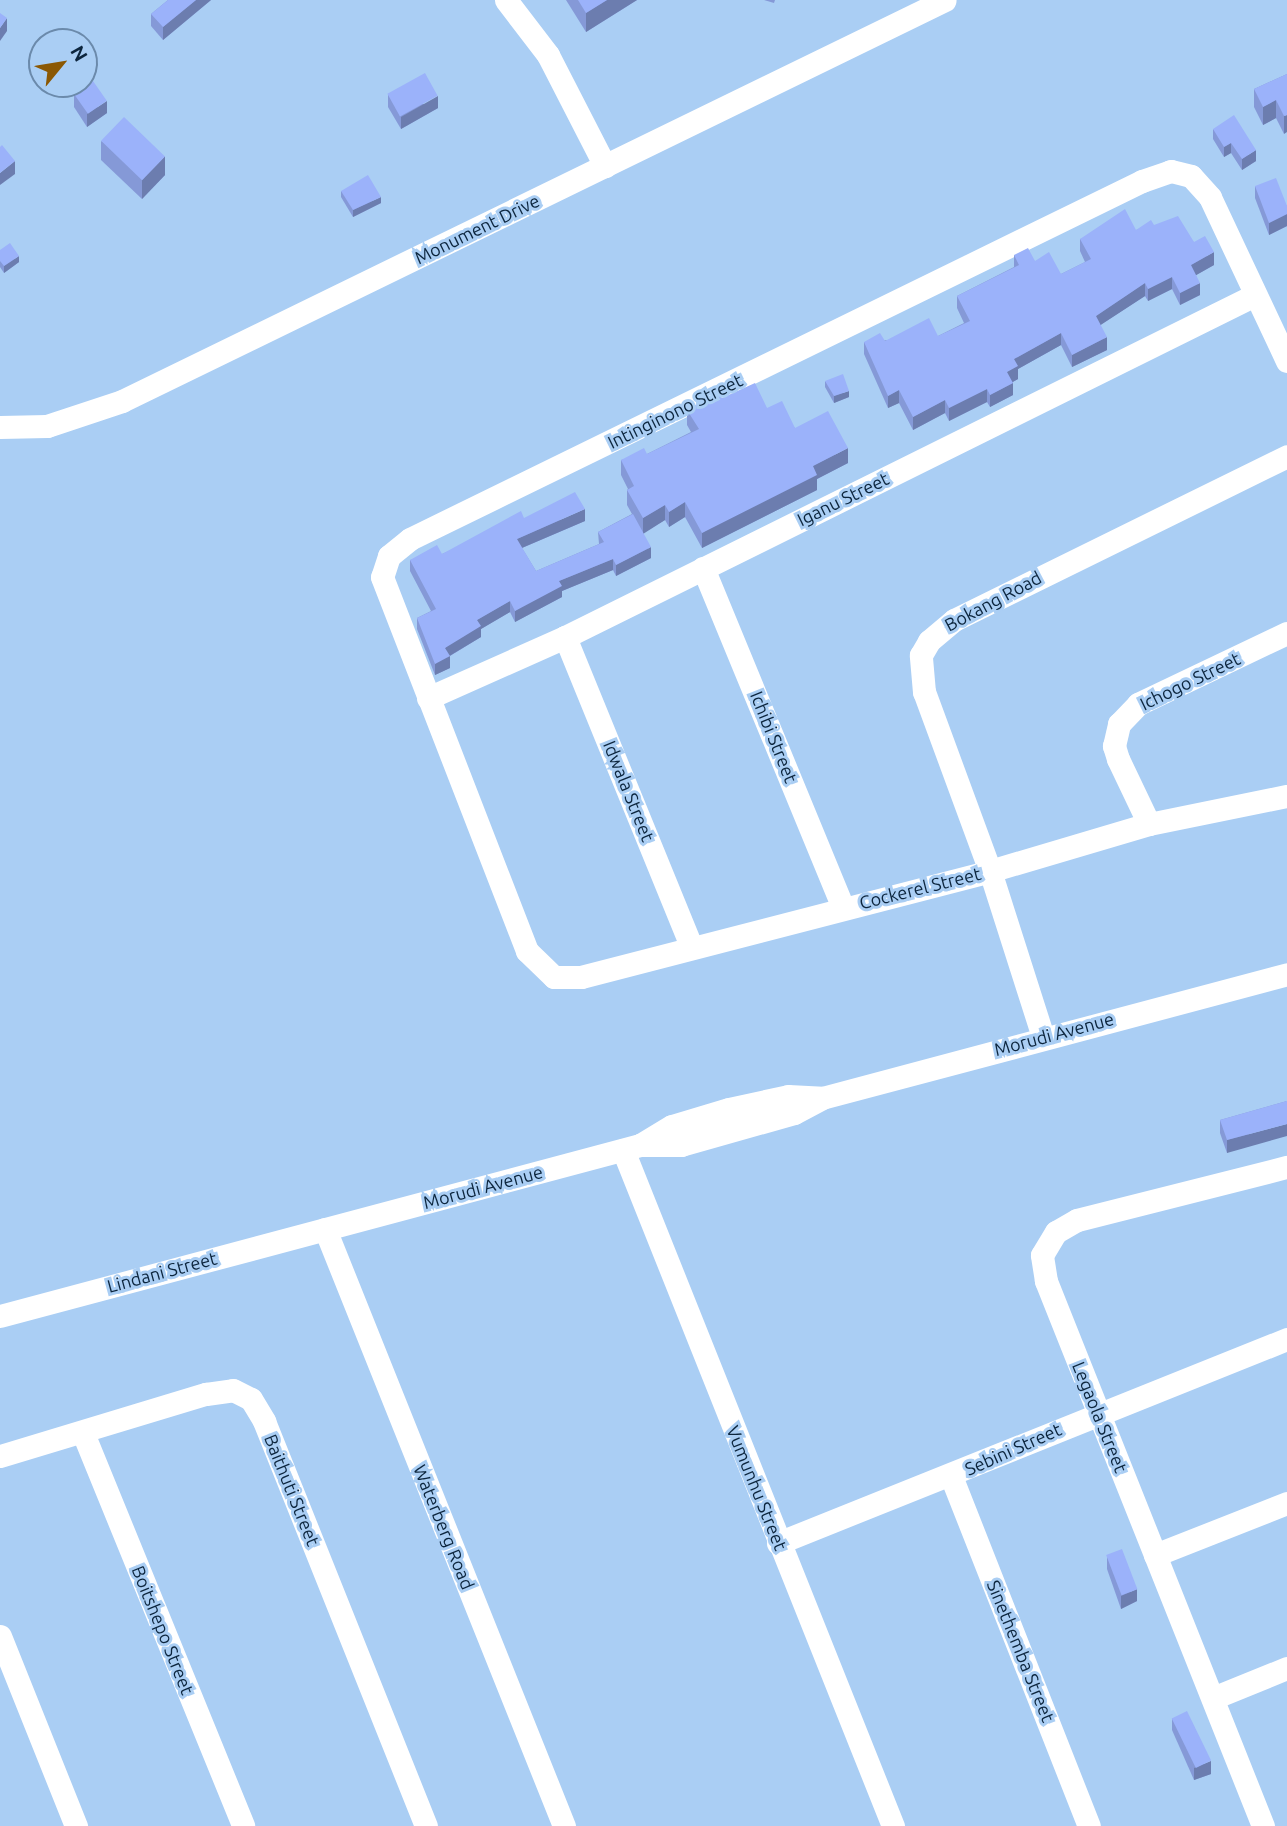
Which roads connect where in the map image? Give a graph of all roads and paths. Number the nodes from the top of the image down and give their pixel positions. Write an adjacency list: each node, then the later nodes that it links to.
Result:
1 (506, 0): 3 (street)
2 (945, 0): 3 (street, Monument Drive)
3 (605, 166): 6 (street, Monument Drive)
4 (1255, 296): 5 (street, Intinginono Street); 8 (street, Iganu Street); 11 (street, Intinginono Street)
5 (1287, 361)
6 (0, 427)
7 (1287, 456): 14 (street, Bokang Road)
8 (703, 568): 10 (street, Iganu Street); 15 (street, Ichibi Street)
9 (1287, 633): 13 (street, Ichogo Street)
10 (565, 637): 11 (street, Iganu Street); 16 (street, Idwala Street)
11 (428, 698): 18 (street, Intinginono Street)
12 (1287, 796): 13 (street, Cockerel Street)
13 (1149, 824): 14 (street, Cockerel Street)
14 (990, 871): 15 (street, Cockerel Street); 19 (street, Bokang Road)
15 (843, 907): 16 (street, Cockerel Street)
16 (691, 945): 18 (street, Cockerel Street)
17 (1287, 974): 19 (street, Morudi Avenue)
18 (554, 977)
19 (1044, 1037): 20 (street, Morudi Avenue)
20 (632, 1147): 22 (street, Morudi Avenue); 30 (street, Vumunhu Street)
21 (1287, 1167): 25 (street, Legaola Street)
22 (325, 1229): 23 (street, Lindani Street); 38 (street, Waterberg Road)
23 (0, 1316)
24 (1287, 1339): 25 (street, Sebini Street)
25 (1098, 1412): 28 (street, Sebini Street); 31 (street, Legaola Street)
26 (83, 1433): 27 (street, Baithuti Street); 36 (street, Boitshepo Street); 37 (street, Baithuti Street)
27 (0, 1456)
28 (951, 1476): 30 (street, Sebini Street); 40 (street, Sinethemba Street)
29 (1287, 1503): 31 (street)
30 (778, 1543): 39 (street, Vumunhu Street)
31 (1155, 1555): 34 (street, Legaola Street)
32 (0, 1636): 35 (street)
33 (1287, 1668): 34 (street)
34 (1213, 1698): 41 (street, Legaola Street)
35 (76, 1826)
36 (243, 1826)
37 (426, 1826)
38 (564, 1826)
39 (893, 1826)
40 (1089, 1826)
41 (1263, 1826)

